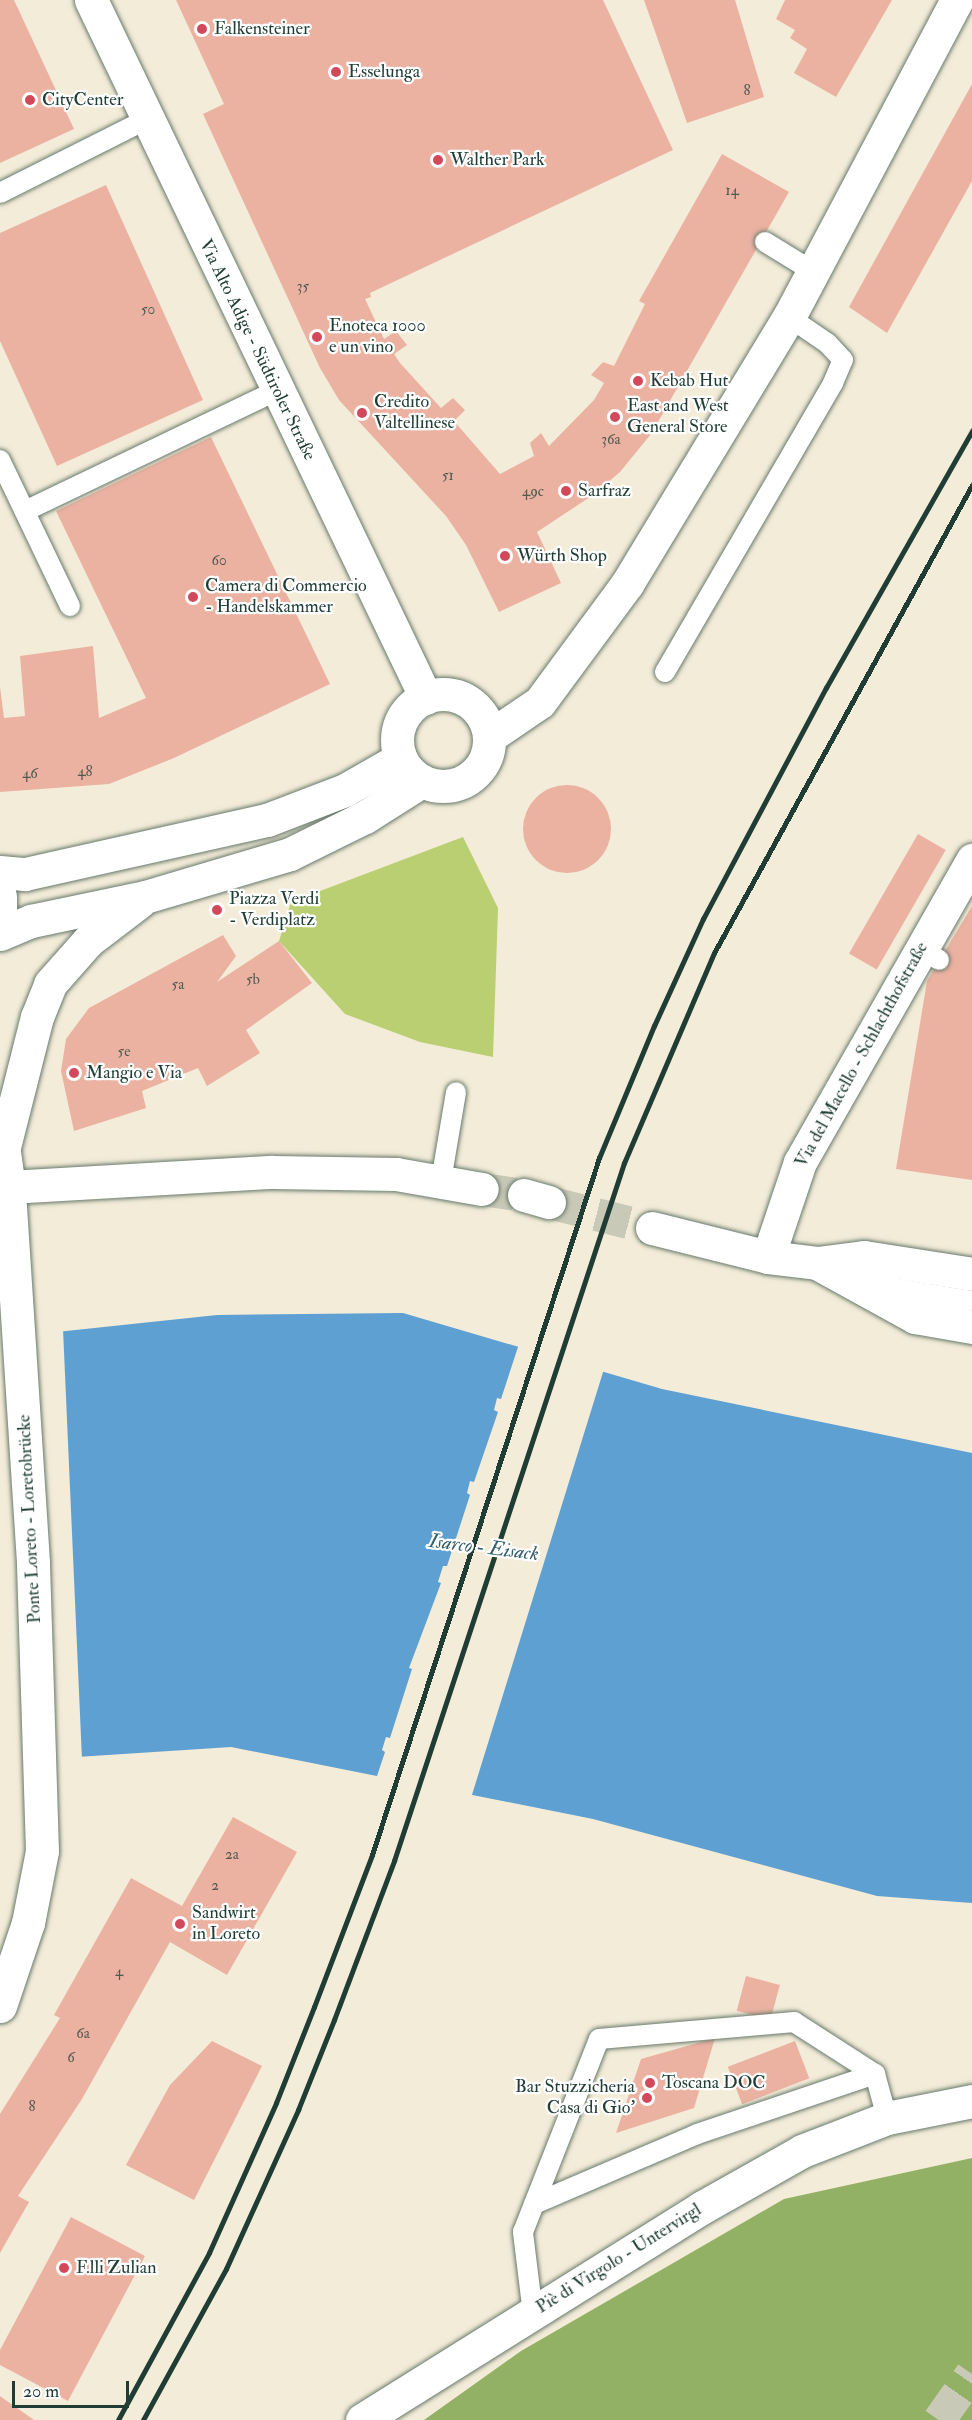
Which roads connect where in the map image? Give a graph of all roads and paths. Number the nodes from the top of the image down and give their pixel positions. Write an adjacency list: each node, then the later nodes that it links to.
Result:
1 (91, 0): 3 (street, Via Alto Adige - Südtiroler Straße)
2 (957, 0): 6 (street)
3 (147, 119): 4 (lane); 8 (street, Via Alto Adige - Südtiroler Straße)
4 (0, 193)
5 (765, 242): 6 (lane)
6 (814, 272): 7 (street)
7 (789, 317): 12 (lane); 14 (street)
8 (276, 391): 10 (lane); 13 (street, Via Alto Adige - Südtiroler Straße)
9 (0, 460): 10 (lane)
10 (25, 511): 11 (lane)
11 (70, 606)
12 (665, 672)
13 (426, 698): 14 (street); 15 (street)
14 (490, 736): 15 (street)
15 (411, 770): 17 (street); 19 (street)
16 (972, 860): 28 (street, Via del Macello - Schlachthofstraße)
17 (0, 872)
18 (0, 896): 20 (street)
19 (145, 897): 21 (street); 23 (street)
20 (0, 926)
21 (0, 934)
22 (456, 1092): 24 (lane)
23 (2, 1136): 25 (street, Ponte Loreto - Loretobrücke)
24 (441, 1181): 25 (street); 26 (street)
25 (9, 1187): 34 (street, Ponte Loreto - Loretobrücke)
26 (482, 1189)
27 (652, 1228): 28 (street)
28 (768, 1257): 29 (street)
29 (817, 1263): 30 (street); 31 (street)
30 (972, 1274)
31 (850, 1281): 32 (lane); 33 (street)
32 (972, 1301)
33 (972, 1327)
34 (0, 2006)
35 (875, 2074): 37 (lane); 38 (lane); 38 (lane)
36 (972, 2101): 37 (street, Piè di Virgolo - Untervirgl)
37 (887, 2118): 39 (street, Piè di Virgolo - Untervirgl)
38 (534, 2204): 39 (lane)
39 (533, 2314): 40 (street, Piè di Virgolo - Untervirgl)
40 (362, 2420)

